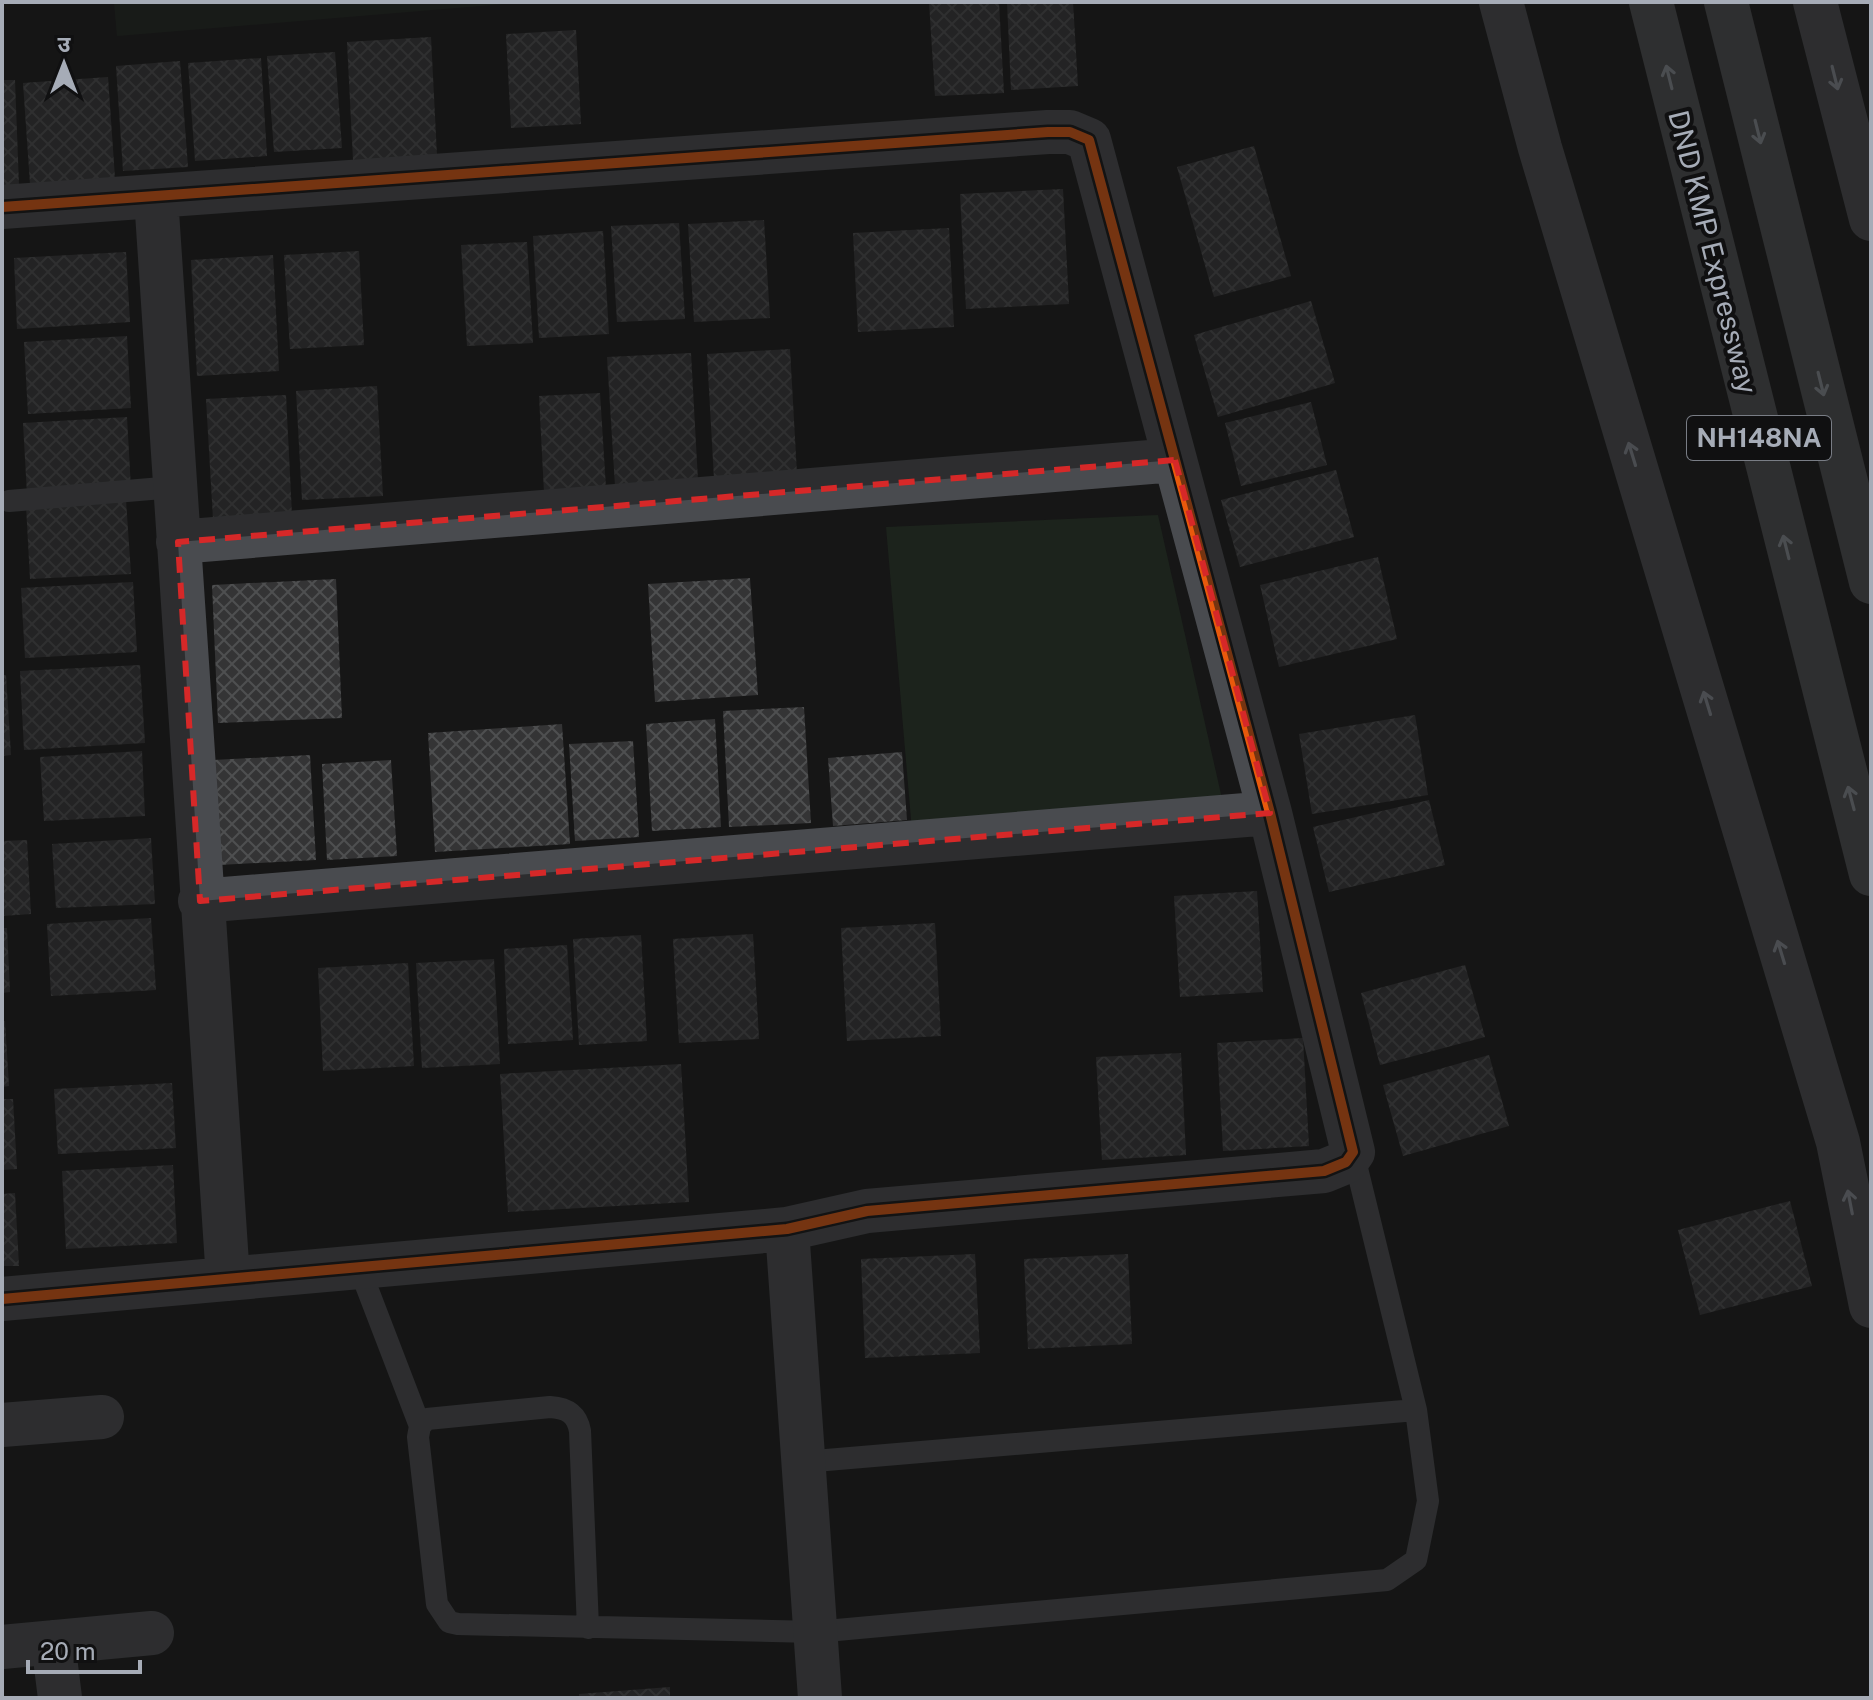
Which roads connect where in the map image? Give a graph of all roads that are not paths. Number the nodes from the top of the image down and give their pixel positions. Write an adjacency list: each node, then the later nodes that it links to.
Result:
1 (1501, 2): 21 (street, one-way to 1)
2 (1651, 2): 14 (highway, DND KMP Expressway / NH148NA, one-way to 2)
3 (1726, 2): 12 (highway, NH148NA, one-way to 12)
4 (1815, 2): 7 (street, one-way to 7)
5 (156, 197): 6 (street); 8 (street); 9 (street)
6 (2, 207)
7 (1871, 219)
8 (1175, 460): 11 (street); 13 (street)
9 (174, 487): 10 (lane); 11 (street)
10 (9, 501)
11 (178, 542): 15 (street)
12 (1871, 582)
13 (1270, 813): 15 (street); 16 (street)
14 (1871, 874)
15 (200, 901): 19 (street)
16 (1353, 1152): 17 (street); 22 (lane)
17 (787, 1229): 18 (street); 26 (street)
18 (359, 1267): 19 (street); 25 (lane)
19 (228, 1279): 20 (street)
20 (2, 1299)
21 (1871, 1306)
22 (1416, 1410): 26 (lane); 28 (lane)
23 (102, 1417): 24 (street)
24 (2, 1425)
25 (420, 1426): 27 (lane); 27 (lane)
26 (803, 1462): 28 (street)
27 (588, 1628): 28 (lane)
28 (815, 1632): 33 (street)
29 (152, 1633): 30 (street)
30 (53, 1642): 31 (street); 32 (street)
31 (2, 1647)
32 (60, 1698)
33 (820, 1698)

